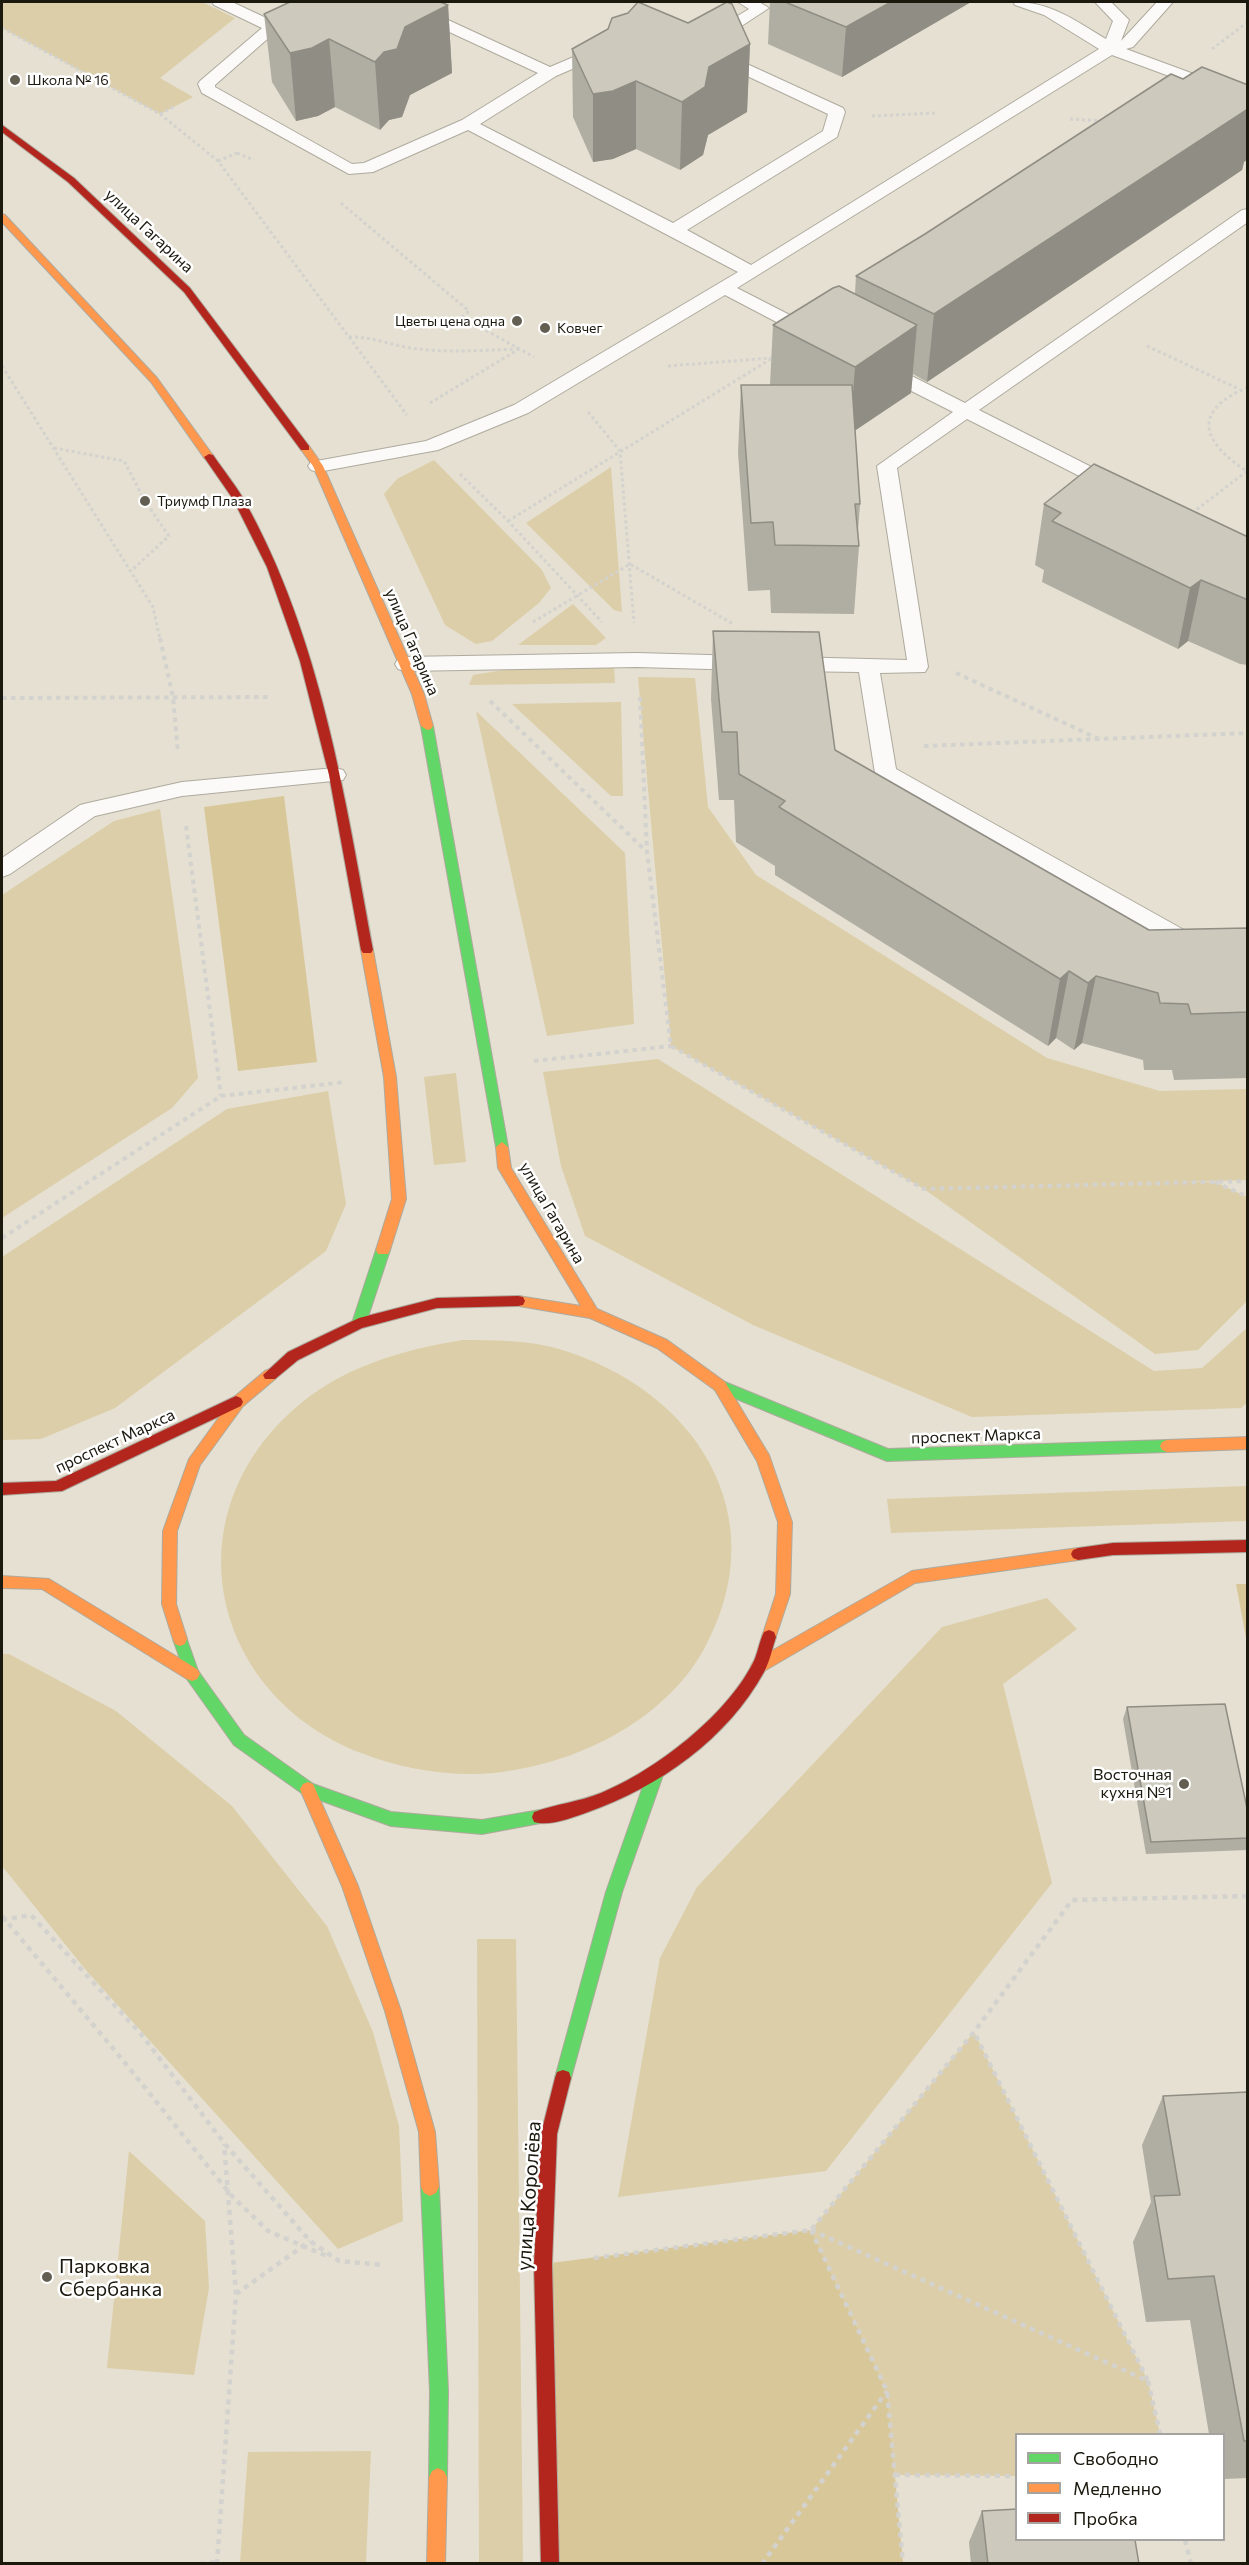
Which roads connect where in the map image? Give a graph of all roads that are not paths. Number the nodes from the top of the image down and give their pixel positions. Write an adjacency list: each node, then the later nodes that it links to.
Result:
1 (220, 2): 11 (lane)
2 (397, 2): 9 (lane)
3 (1021, 2): 8 (lane)
4 (1103, 2): 8 (lane)
5 (1165, 2): 8 (lane)
6 (760, 4): 15 (lane)
7 (620, 43): 9 (lane)
8 (1110, 49): 10 (lane); 16 (lane)
9 (550, 73): 11 (lane)
10 (1248, 100)
11 (468, 124): 15 (lane)
12 (2, 128): 21 (main road, улица Гагарина)
13 (1248, 214): 20 (lane)
14 (2, 217): 25 (main road)
15 (674, 231): 16 (lane)
16 (751, 272): 17 (lane)
17 (724, 288): 18 (lane); 21 (lane)
18 (830, 343)
19 (860, 357): 20 (lane)
20 (967, 411): 22 (lane); 24 (lane)
21 (318, 466): 23 (main road, улица Гагарина)
22 (1131, 495)
23 (405, 664): 24 (lane); 28 (main road, улица Гагарина)
24 (868, 666): 27 (lane)
25 (335, 775): 26 (lane); 29 (main road)
26 (2, 869)
27 (1248, 956)
28 (592, 1313): 29 (main road); 30 (main road)
29 (359, 1323): 31 (main road)
30 (720, 1386): 32 (main road, проспект Маркса); 36 (main road)
31 (238, 1402): 33 (main road, проспект Маркса); 37 (main road)
32 (1246, 1442)
33 (2, 1489)
34 (1248, 1546): 36 (main road)
35 (2, 1582): 37 (main road)
36 (759, 1666): 38 (main road)
37 (192, 1674): 39 (main road)
38 (655, 1775): 39 (main road); 41 (main road, улица Королёва)
39 (308, 1789): 40 (main road)
40 (436, 2564)
41 (550, 2564)

